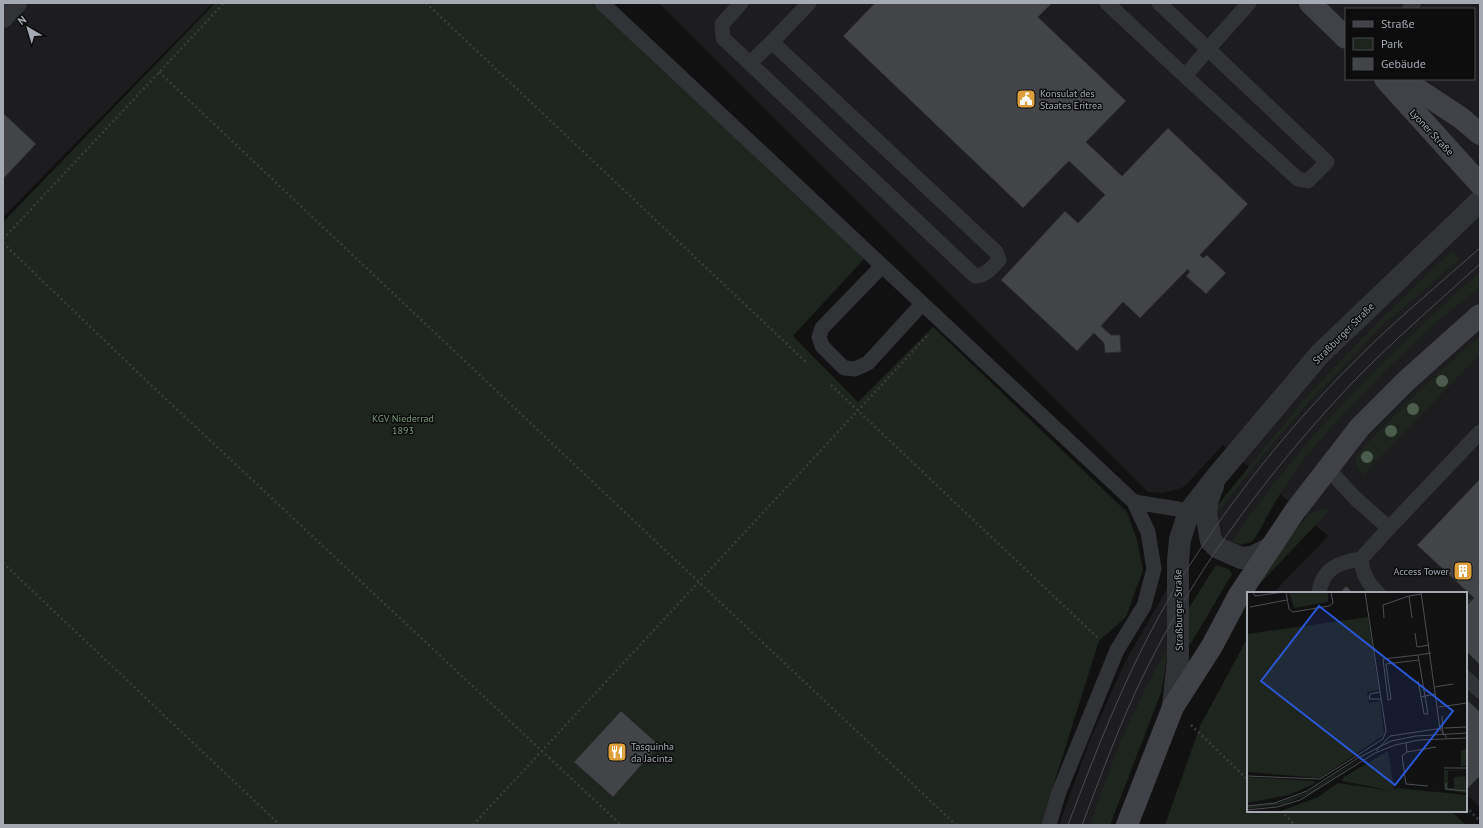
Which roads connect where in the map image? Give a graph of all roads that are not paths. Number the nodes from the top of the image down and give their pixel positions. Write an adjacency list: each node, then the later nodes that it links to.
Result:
1 (16, 3): 9 (street)
2 (602, 3): 20 (lane)
3 (741, 3): 13 (lane)
4 (809, 3): 11 (lane)
5 (1107, 3): 14 (lane)
6 (1158, 3): 12 (lane)
7 (1249, 3): 12 (lane)
8 (1310, 3): 10 (main road)
9 (3, 17)
10 (1345, 37)
11 (772, 42): 13 (lane); 13 (lane)
12 (1208, 48): 14 (lane); 14 (lane)
13 (750, 63)
14 (1185, 76)
15 (1386, 80): 18 (main road, Lyoner Straße)
16 (1404, 80): 17 (main road)
17 (1480, 134)
18 (1480, 184)
19 (1480, 201): 25 (street, Straßburger Straße)
20 (882, 266): 21 (lane); 21 (lane)
21 (922, 304): 26 (lane)
22 (1480, 314): 24 (main road, Straßburger Straße)
23 (1480, 432): 28 (lane)
24 (1327, 468): 28 (lane); 29 (main road, Straßburger Straße)
25 (1217, 476): 27 (street, Straßburger Straße); 29 (street, Straßburger Straße)
26 (1134, 502): 27 (lane); 36 (lane)
27 (1189, 512): 35 (street, Straßburger Straße)
28 (1389, 528): 30 (lane)
29 (1268, 549): 35 (main road, Straßburger Straße)
30 (1361, 559): 31 (lane); 32 (lane)
31 (1319, 592)
32 (1377, 592)
33 (1467, 679): 34 (lane)
34 (1480, 691)
35 (1180, 714): 37 (main road, Straßburger Straße)
36 (1049, 825)
37 (1127, 825)

